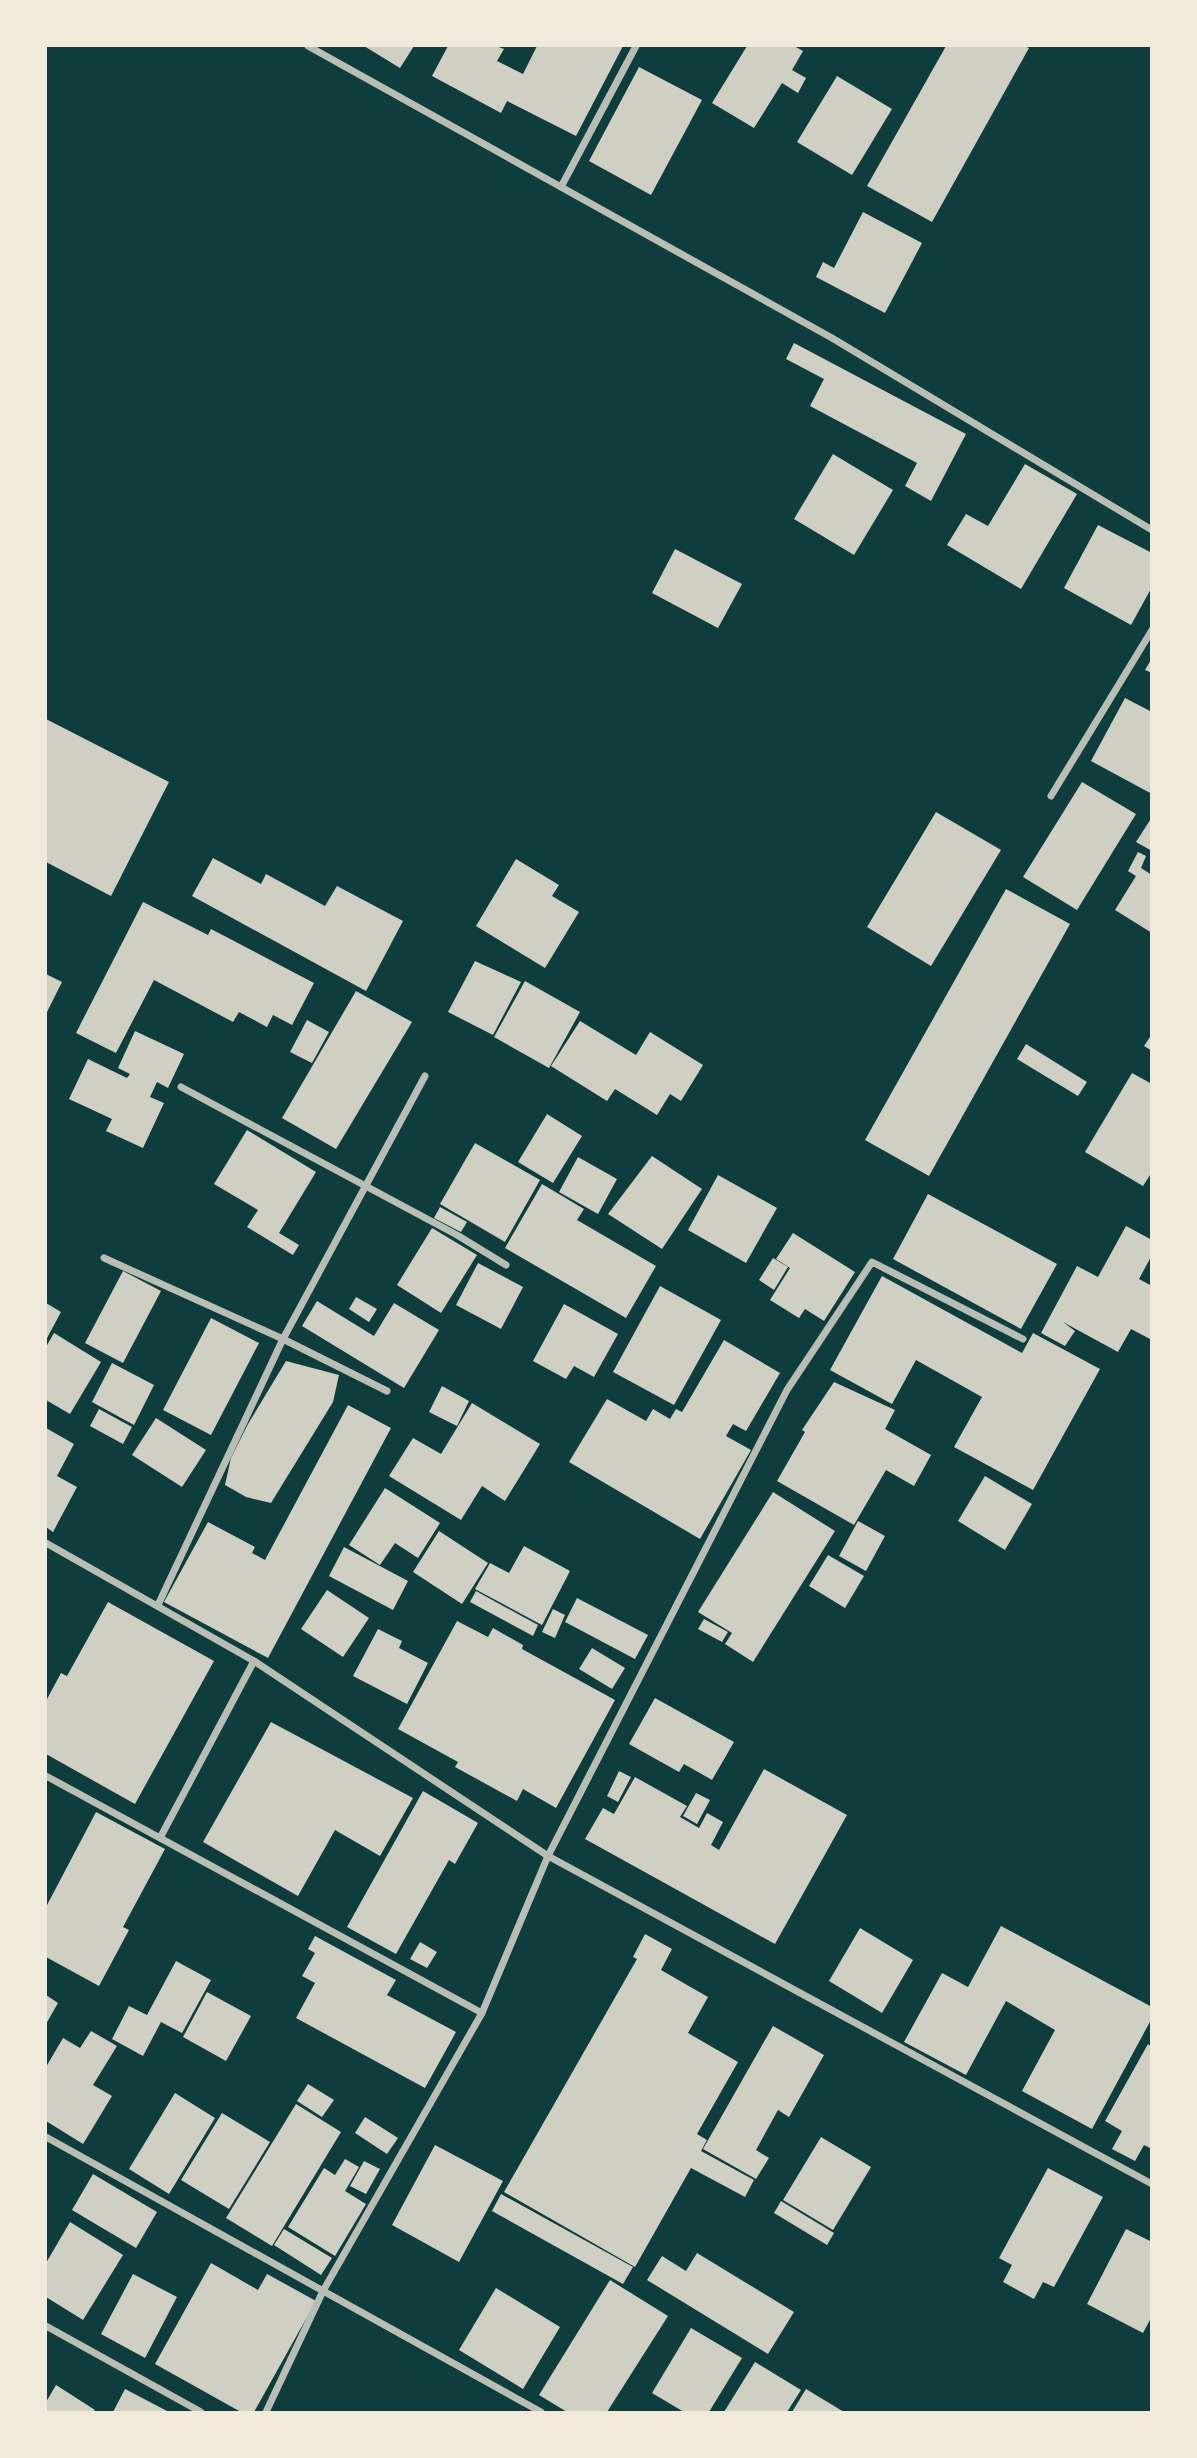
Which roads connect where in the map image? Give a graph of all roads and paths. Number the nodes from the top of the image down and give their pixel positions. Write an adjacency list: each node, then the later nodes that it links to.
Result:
1 (308, 46): 3 (street)
2 (636, 46): 3 (street)
3 (561, 187): 4 (street)
4 (1152, 530)
5 (1152, 630): 6 (street)
6 (1052, 796)
7 (425, 1076): 9 (street)
8 (181, 1087): 9 (street)
9 (364, 1186): 11 (street); 12 (street)
10 (104, 1258): 12 (street)
11 (506, 1265)
12 (283, 1339): 14 (street); 16 (street)
13 (1023, 1339): 20 (street)
14 (387, 1391)
15 (46, 1543): 16 (street)
16 (158, 1605): 17 (street)
17 (254, 1661): 19 (street); 20 (street)
18 (46, 1776): 19 (street)
19 (160, 1838): 21 (street)
20 (548, 1856): 21 (street); 23 (street)
21 (481, 2013): 24 (street)
22 (46, 2137): 24 (street)
23 (1152, 2184)
24 (323, 2291): 27 (street); 28 (street)
25 (46, 2326): 26 (street)
26 (201, 2413)
27 (266, 2413)
28 (541, 2413)

